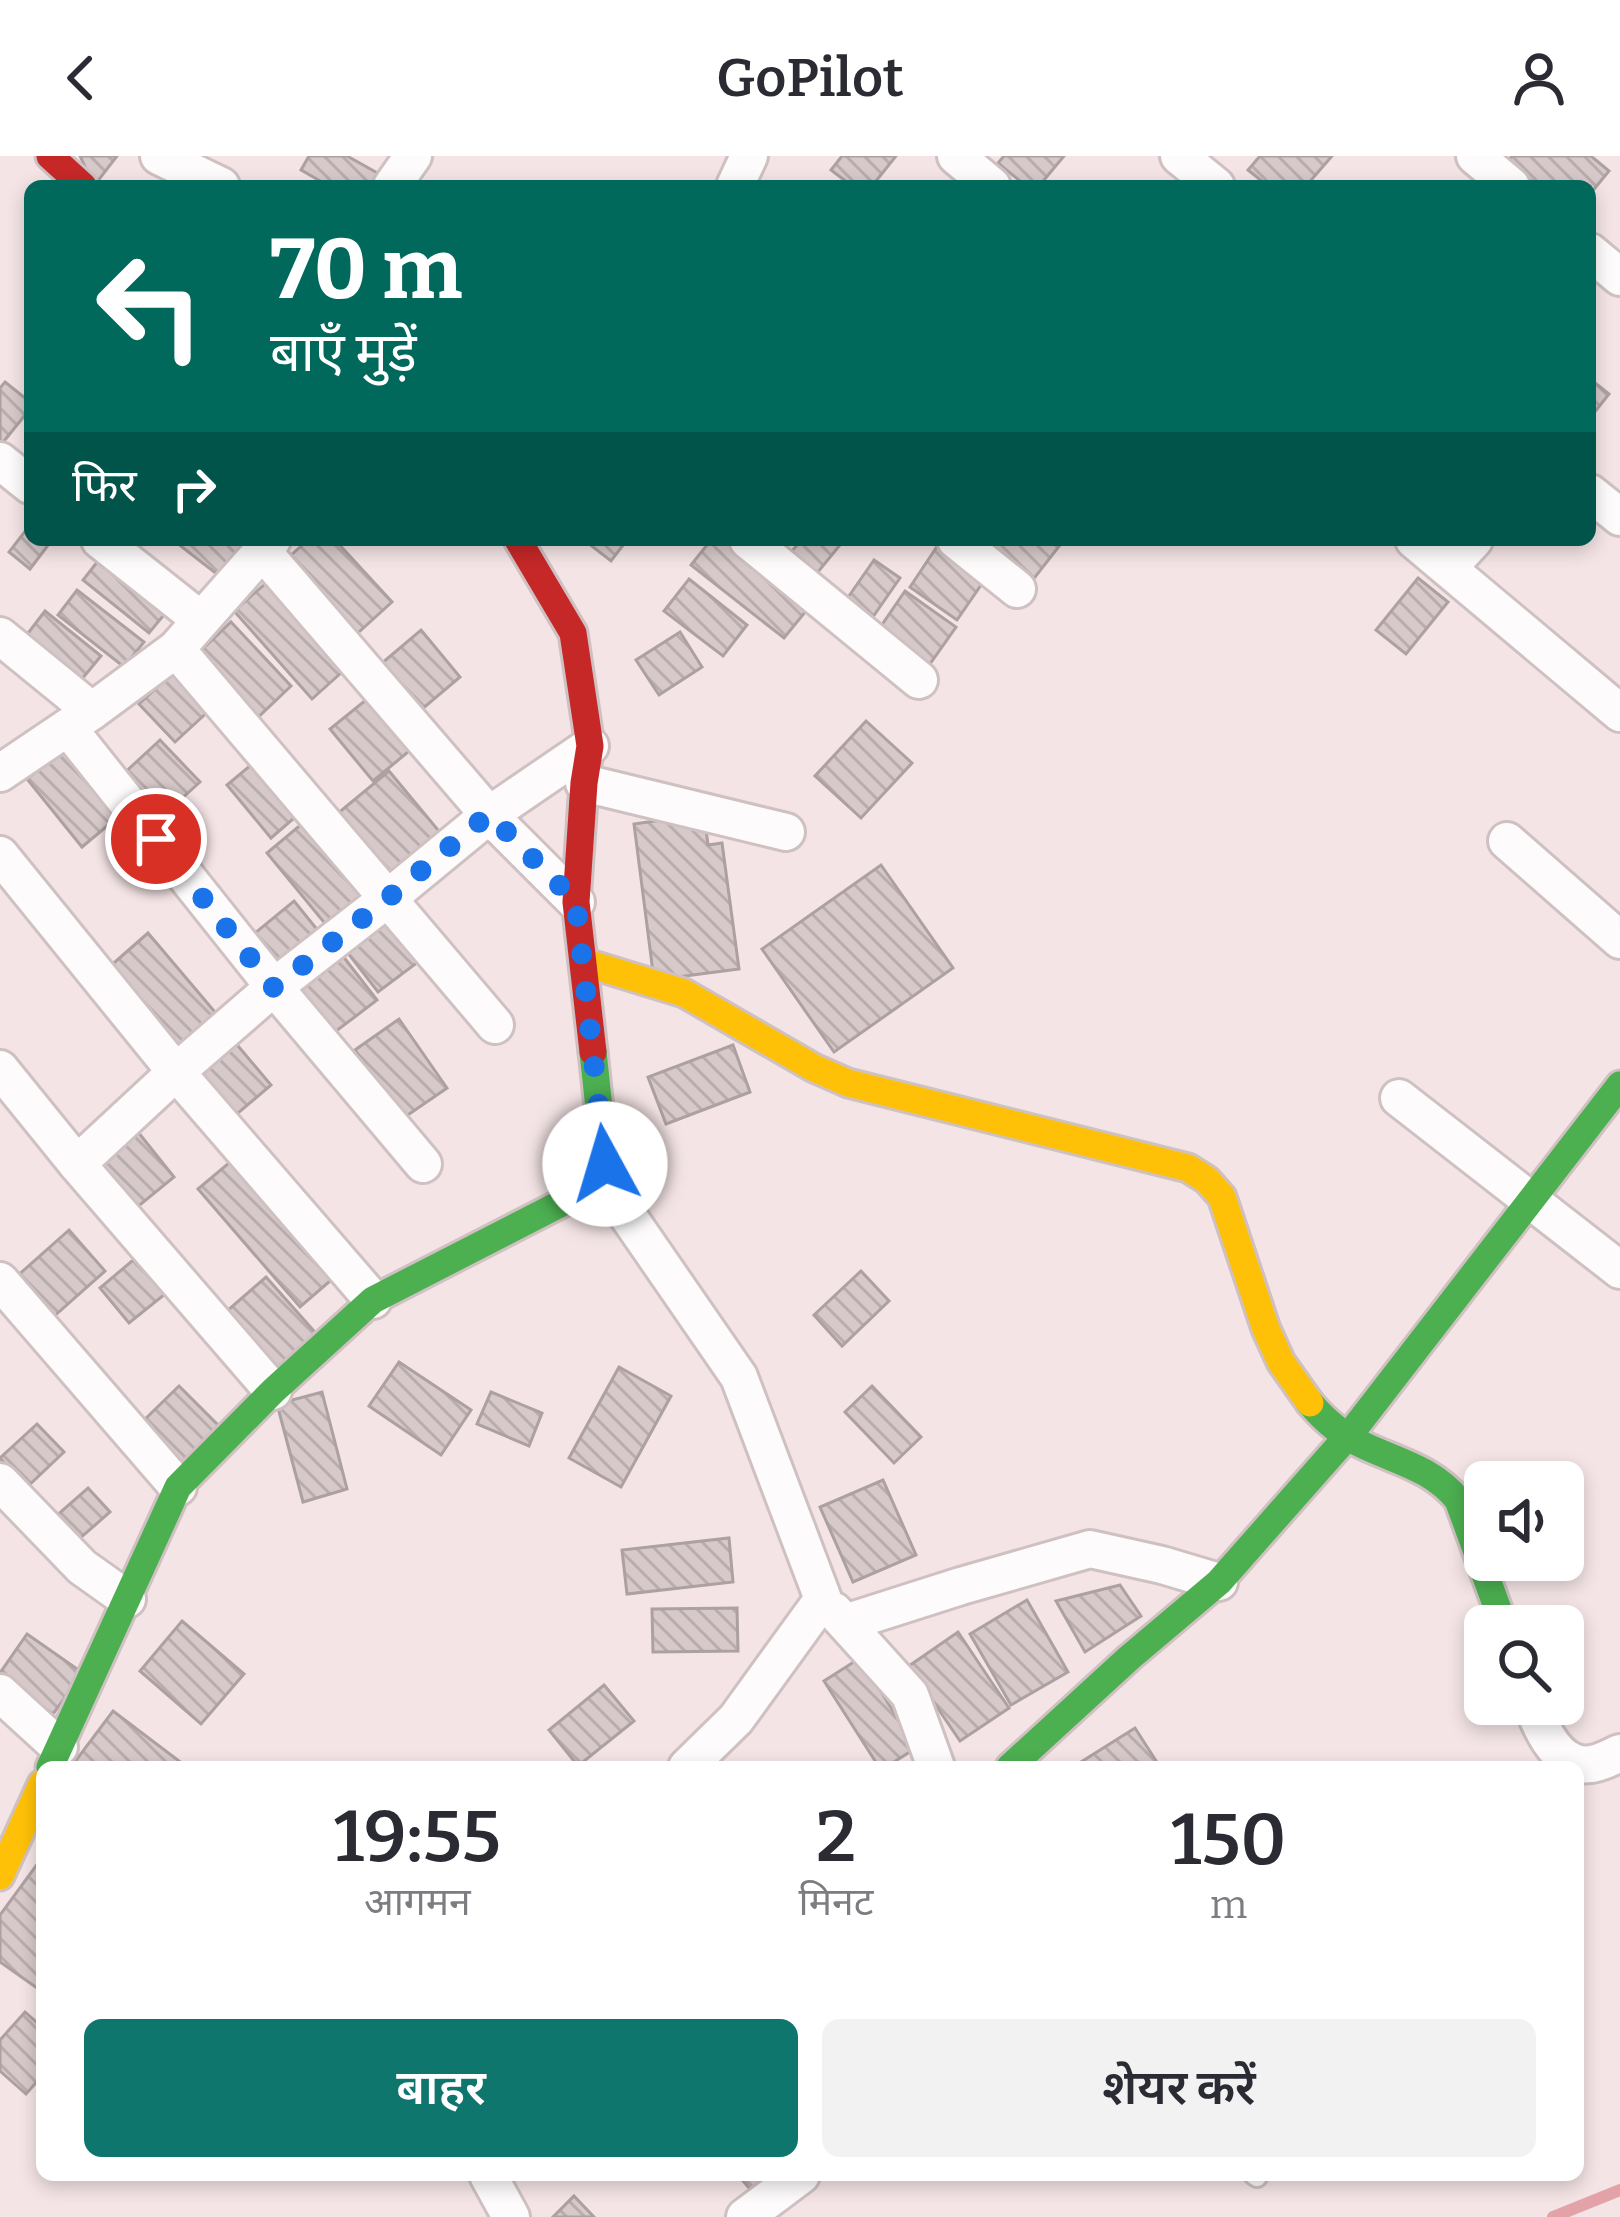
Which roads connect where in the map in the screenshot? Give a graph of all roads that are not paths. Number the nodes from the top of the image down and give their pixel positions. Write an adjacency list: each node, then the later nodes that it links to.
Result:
1 (50, 156): 6 (street)
2 (159, 156): 7 (street)
3 (956, 156): 8 (street)
4 (1179, 156): 9 (street)
5 (1475, 156): 10 (street)
6 (76, 180)
7 (209, 180)
8 (985, 180)
9 (1209, 180)
10 (1504, 180)
11 (1596, 257): 12 (street)
12 (1620, 277)
13 (0, 461): 14 (street)
14 (24, 480)
15 (1596, 498): 16 (street)
16 (1620, 517)
17 (108, 546): 26 (street)
18 (268, 546): 26 (street); 35 (street)
19 (525, 546): 32 (street)
20 (755, 546): 29 (street)
21 (963, 546): 25 (street)
22 (1421, 546): 24 (street)
23 (1468, 546): 24 (street)
24 (1448, 568): 30 (street)
25 (1017, 589)
26 (201, 620): 28 (street)
27 (0, 636): 31 (street)
28 (176, 649): 31 (street); 39 (street)
29 (919, 680)
30 (1620, 713)
31 (80, 720): 33 (street); 43 (street)
32 (590, 746): 34 (street); 35 (street)
33 (0, 773)
34 (584, 783): 36 (street); 40 (street)
35 (489, 814): 39 (street); 40 (street)
36 (786, 832)
37 (1507, 841): 41 (street)
38 (0, 855): 46 (street)
39 (387, 899): 43 (street); 44 (street)
40 (576, 902): 42 (street)
41 (1620, 940)
42 (583, 962): 51 (street); 57 (street)
43 (274, 988): 46 (street); 49 (street)
44 (495, 1025)
45 (0, 1069): 50 (street)
46 (176, 1072): 50 (street); 55 (street)
47 (1399, 1098): 52 (street)
48 (1616, 1100): 52 (street)
49 (423, 1164)
50 (77, 1165): 56 (street)
51 (601, 1177): 55 (street); 63 (street)
52 (1531, 1202): 53 (street); 57 (street)
53 (1620, 1270)
54 (0, 1281): 59 (street)
55 (373, 1300): 56 (street)
56 (273, 1391): 59 (street)
57 (1347, 1437): 60 (street); 62 (street)
58 (0, 1482): 61 (street)
59 (178, 1487): 61 (street)
60 (1219, 1582): 63 (street); 70 (street)
61 (127, 1599): 67 (street)
62 (1496, 1605)
63 (834, 1611): 68 (street); 69 (street)
64 (0, 1693): 67 (street)
65 (1540, 1725): 71 (street)
66 (1620, 1753): 72 (street)
67 (55, 1757)
68 (693, 1761)
69 (934, 1761)
70 (1017, 1761)
71 (1570, 1761)
72 (1584, 1764)
73 (36, 1797): 74 (street)
74 (0, 1876)
75 (491, 2181): 77 (street)
76 (793, 2181): 78 (street)
77 (511, 2217)
78 (745, 2217)

